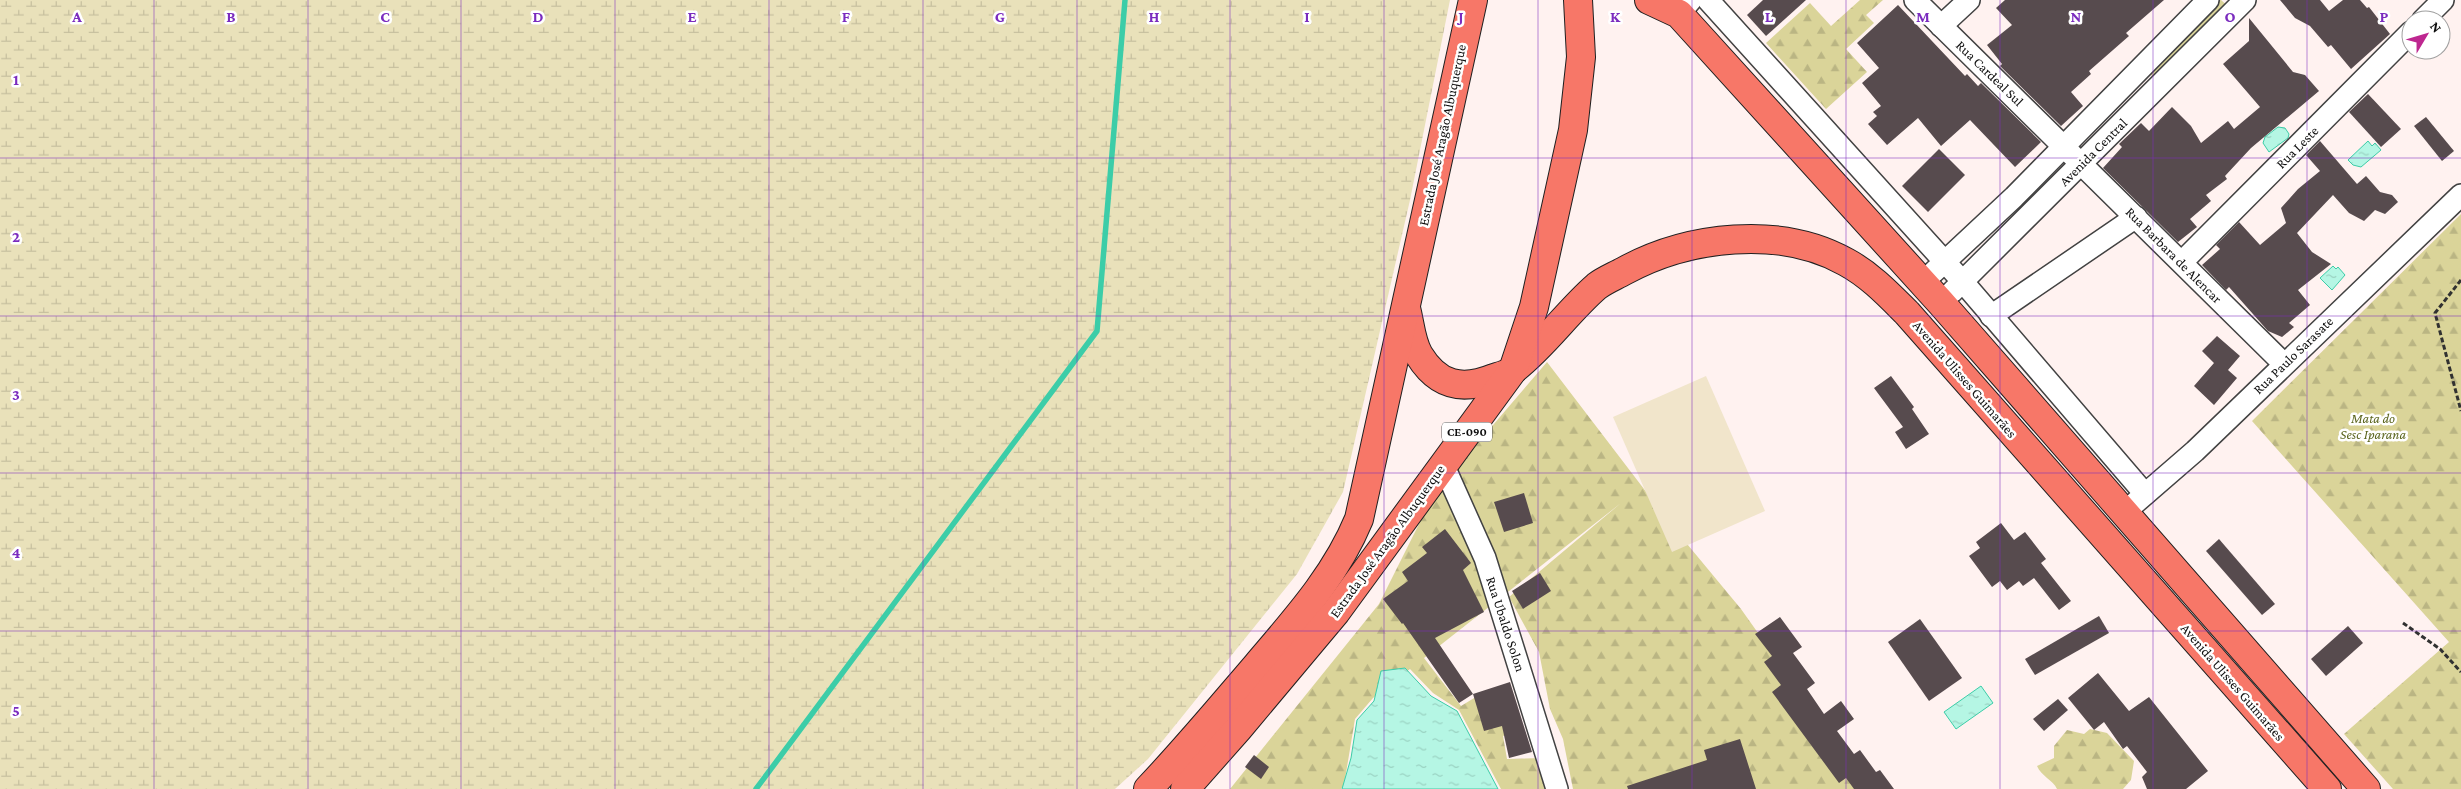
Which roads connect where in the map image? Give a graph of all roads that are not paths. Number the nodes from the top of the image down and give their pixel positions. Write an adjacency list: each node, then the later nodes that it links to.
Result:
1 (1472, 0): 24 (main road, Estrada José Aragão Albuquerque)
2 (1578, 0): 27 (main road, Estrada José Aragão Albuquerque / CE-090)
3 (1708, 0): 19 (street)
4 (1914, 0): 11 (street, Rua Cardeal Sul)
5 (1969, 0): 11 (street)
6 (2208, 0): 13 (street, Avenida Central)
7 (2245, 0): 14 (street, Avenida Central)
8 (2443, 0): 10 (street)
9 (1670, 4): 21 (main road)
10 (2433, 10)
11 (1941, 26): 15 (street, Rua Cardeal Sul)
12 (2401, 42): 20 (street, Rua Leste)
13 (2138, 71): 14 (street); 15 (street, Avenida Central)
14 (2156, 90): 16 (street, Avenida Central)
15 (2065, 146): 16 (street, Rua Barbara de Alencar); 19 (street, Avenida Central)
16 (2082, 164): 18 (street, Rua Barbara de Alencar); 22 (street, Avenida Central)
17 (2461, 195): 26 (street, Rua Paulo Sarasate)
18 (2136, 217): 20 (street, Rua Barbara de Alencar); 25 (street)
19 (1944, 262): 21 (street, Avenida Central); 22 (street)
20 (2182, 262): 26 (street, Rua Barbara de Alencar)
21 (1923, 282): 23 (main road)
22 (1963, 282): 23 (street, Avenida Central); 25 (street)
23 (1941, 303): 28 (main road)
24 (1406, 308): 27 (main road); 33 (main road, Estrada José Aragão Albuquerque)
25 (1991, 316): 31 (street)
26 (2284, 364): 31 (street, Rua Paulo Sarasate)
27 (1514, 370): 29 (main road, Avenida Ulisses Guimarães); 30 (main road, Estrada José Aragão Albuquerque / CE-090)
28 (2015, 389): 29 (main road); 32 (main road)
29 (1991, 409): 36 (main road, Avenida Ulisses Guimarães)
30 (1443, 464): 34 (main road, Estrada José Aragão Albuquerque / CE-090); 35 (street, Rua Ubaldo Solon)
31 (2145, 494): 32 (street, Rua Paulo Sarasate)
32 (2124, 513): 37 (main road)
33 (1148, 789)
34 (1184, 789)
35 (1557, 789)
36 (2327, 789)
37 (2366, 789)

